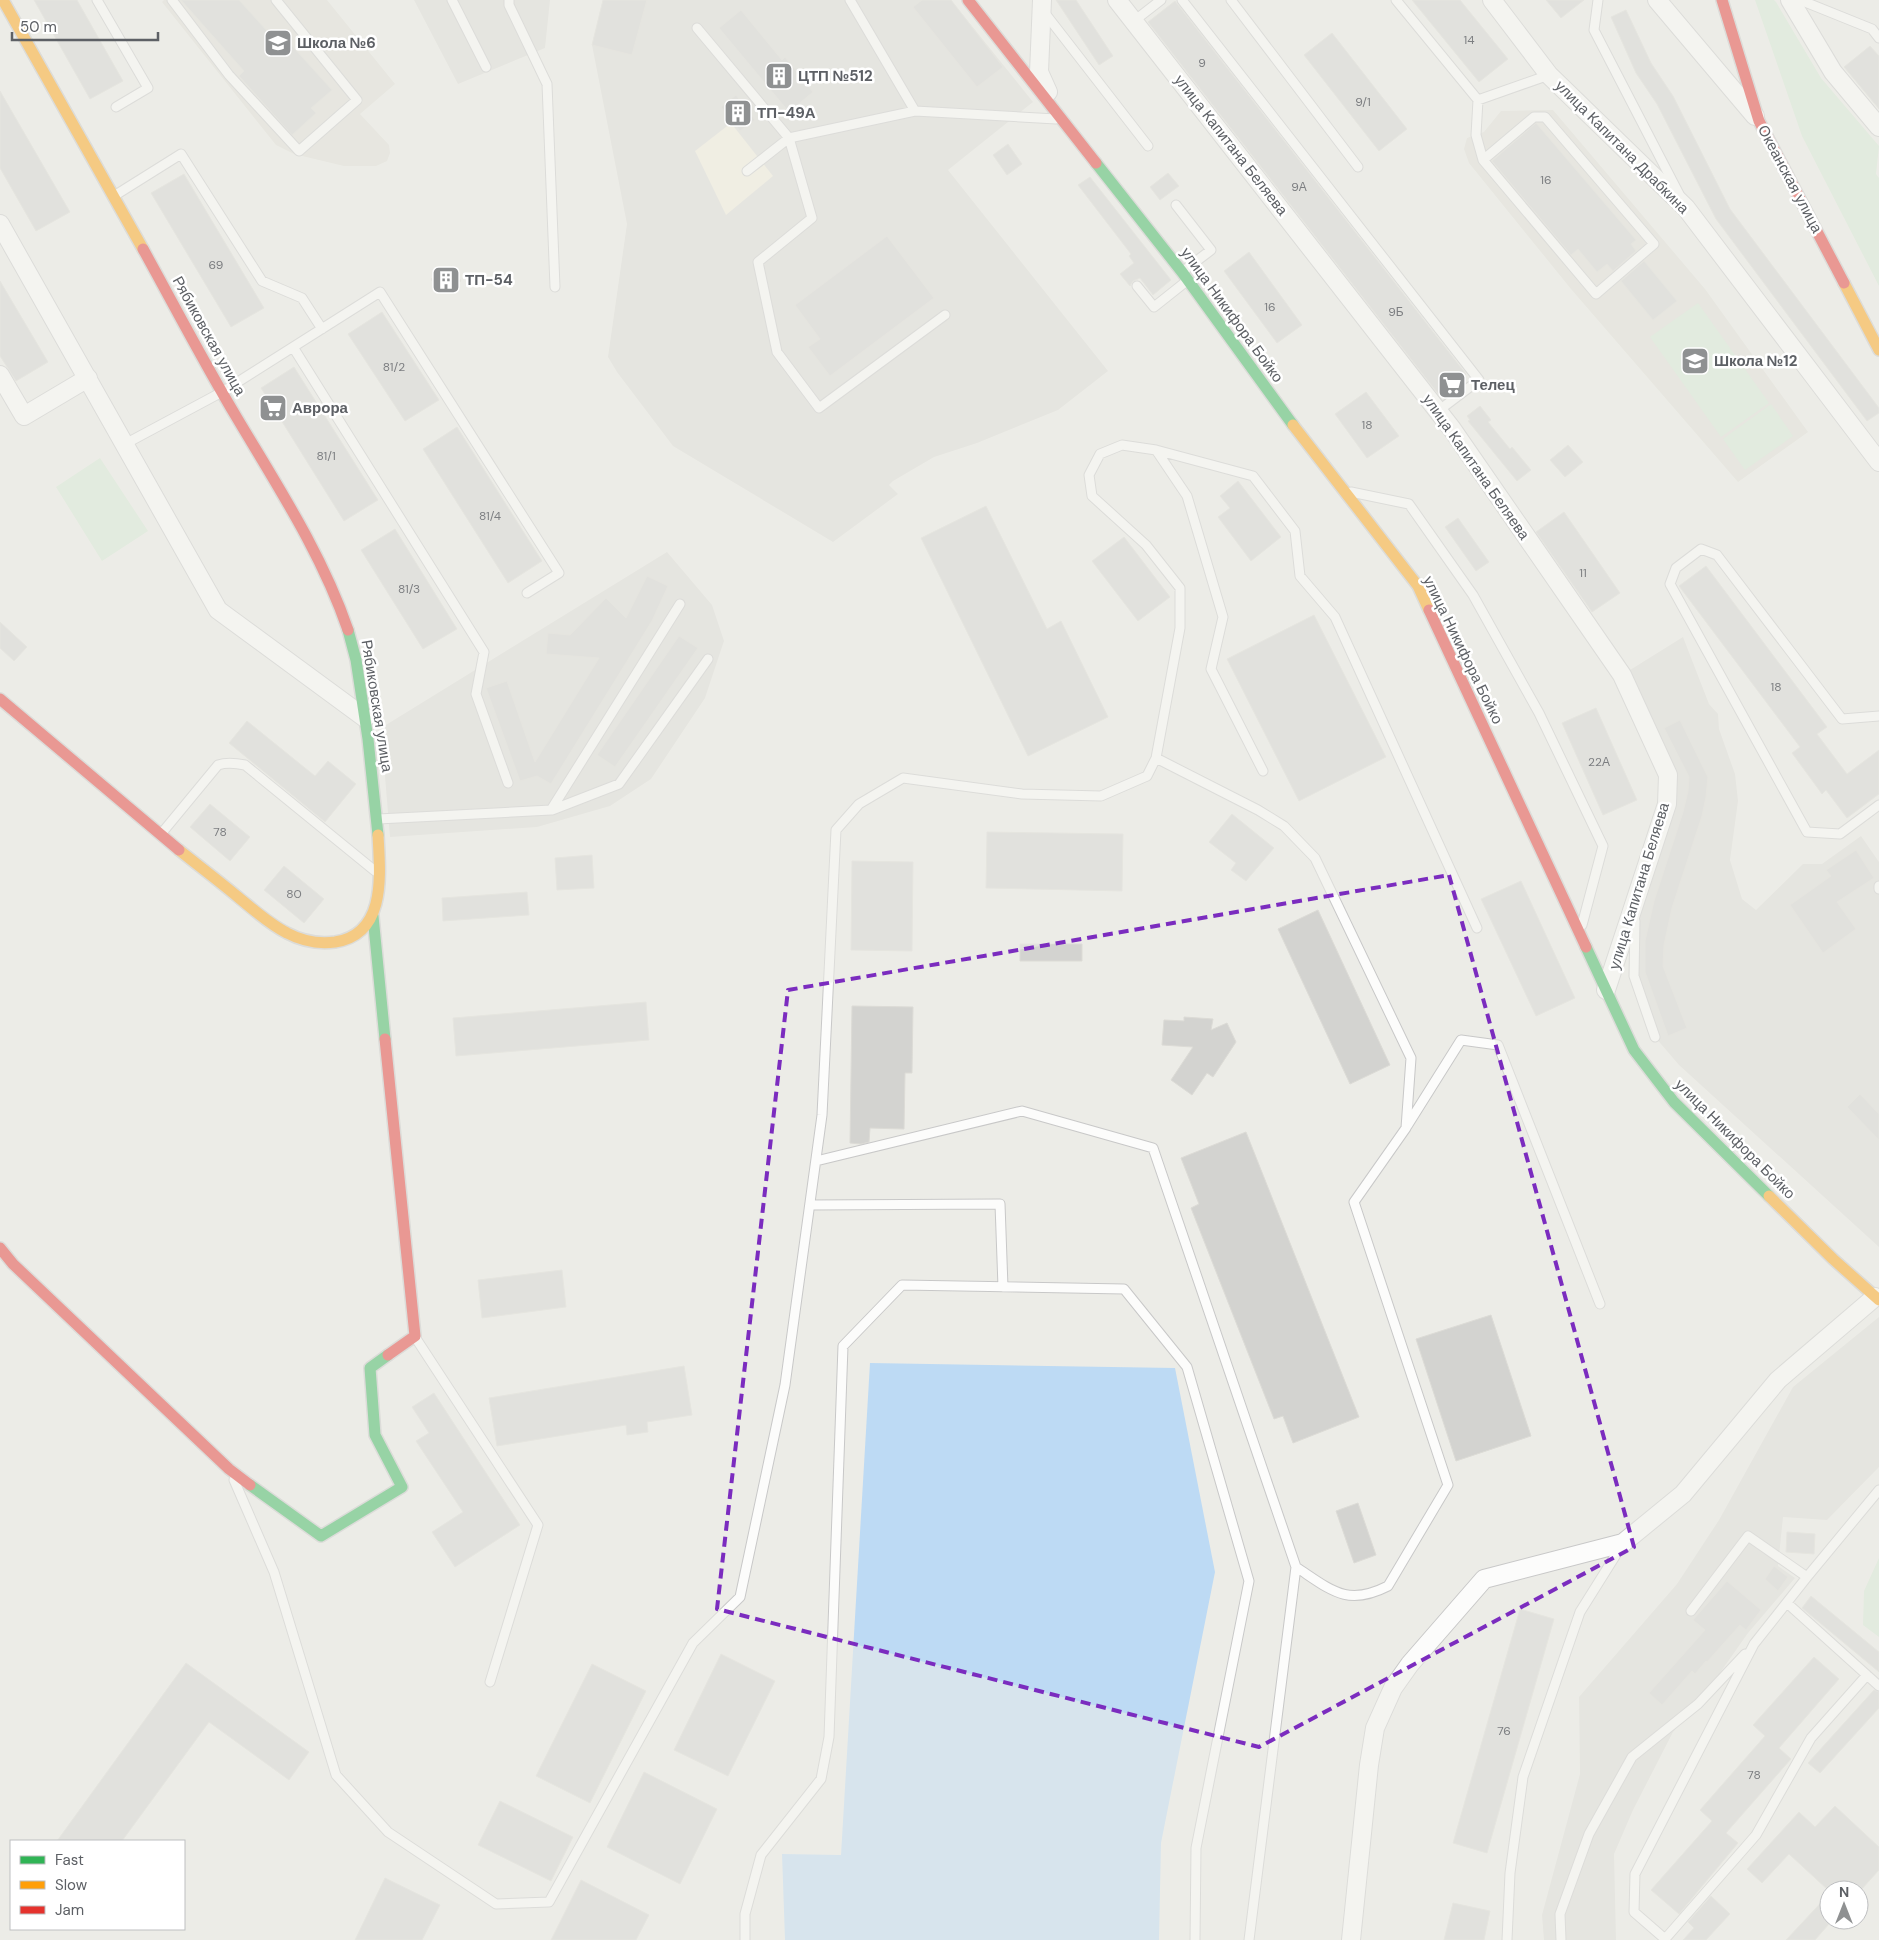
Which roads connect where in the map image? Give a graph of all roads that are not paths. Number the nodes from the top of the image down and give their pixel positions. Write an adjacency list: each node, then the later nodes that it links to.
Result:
1 (3, 0): 36 (street, Рябиковская улица)
2 (97, 0): 26 (lane)
3 (172, 0): 4 (lane)
4 (276, 0)
5 (452, 0): 23 (lane)
6 (509, 0): 42 (lane)
7 (850, 0): 27 (lane)
8 (968, 0): 28 (street, улица Никифора Бойко)
9 (1161, 0): 20 (lane)
10 (1182, 0): 51 (lane)
11 (1231, 0): 34 (lane)
12 (1396, 0): 25 (lane)
13 (1492, 0): 24 (street, улица Капитана Драбкина)
14 (1598, 0): 38 (lane)
15 (1657, 0): 29 (street)
16 (1722, 0): 29 (street, Океанская улица)
17 (1790, 0): 30 (street)
18 (1800, 0): 22 (lane)
19 (1040, 4): 28 (street); 32 (lane)
20 (1126, 8): 51 (street, улица Капитана Беляева)
21 (697, 28): 31 (lane)
22 (1879, 38)
23 (486, 67)
24 (1549, 74): 25 (lane); 38 (street, улица Капитана Драбкина)
25 (1478, 100): 33 (lane)
26 (116, 106)
27 (915, 111): 28 (lane); 31 (lane)
28 (1061, 119): 40 (street, улица Никифора Бойко)
29 (1759, 121): 45 (street, Океанская улица)
30 (1879, 127)
31 (789, 138): 35 (lane); 43 (lane)
32 (1148, 146)
33 (1482, 160): 33 (lane)
34 (1358, 166)
35 (747, 171)
36 (114, 196): 44 (lane); 50 (street, Рябиковская улица)
37 (1176, 205): 40 (lane)
38 (1686, 208): 54 (street, улица Капитана Драбкина)
39 (0, 224): 49 (street)
40 (1185, 276): 41 (lane); 55 (street, улица Никифора Бойко)
41 (1137, 286)
42 (555, 287)
43 (945, 314)
44 (322, 329): 46 (lane); 56 (lane)
45 (1876, 337): 47 (street, Океанская улица)
46 (293, 347): 50 (lane); 64 (lane)
47 (1879, 350)
48 (0, 375): 49 (street)
49 (88, 378): 52 (street)
50 (222, 392): 52 (lane); 61 (street, Рябиковская улица)
51 (1438, 411): 70 (street, улица Капитана Беляева)
52 (125, 444): 61 (street)
53 (1156, 450): 62 (lane); 63 (lane); 72 (lane)
54 (1879, 462)
55 (1344, 491): 73 (street, улица Никифора Бойко); 73 (lane)
56 (527, 593)
57 (680, 604): 66 (lane)
58 (708, 659): 66 (lane)
59 (0, 699): 68 (street, Рябиковская улица)
60 (1879, 716): 65 (lane)
61 (365, 718): 67 (street, Рябиковская улица)
62 (1156, 758): 76 (lane); 77 (lane)
63 (1263, 771)
64 (508, 783)
65 (1879, 805)
66 (552, 810): 67 (lane)
67 (378, 819): 69 (street, Рябиковская улица)
68 (161, 834): 69 (lane); 71 (street, Рябиковская улица)
69 (379, 874): 71 (street, Рябиковская улица)
70 (1636, 898): 74 (street, улица Капитана Беляева); 75 (lane)
71 (373, 916): 83 (street)
72 (1477, 928)
73 (1580, 932): 74 (street, улица Никифора Бойко)
74 (1606, 990): 81 (street, улица Никифора Бойко)
75 (1655, 1037)
76 (1406, 1128): 82 (lane); 87 (lane)
77 (816, 1161): 78 (lane); 87 (lane)
78 (810, 1205): 80 (lane); 84 (lane)
79 (0, 1248): 84 (street)
80 (1003, 1286): 95 (lane); 96 (lane)
81 (1877, 1299): 86 (street)
82 (1600, 1304)
83 (415, 1336): 84 (street); 93 (lane)
84 (229, 1470)
85 (1879, 1490): 88 (lane)
86 (1624, 1543): 98 (street); 99 (lane)
87 (1296, 1567): 97 (lane)
88 (1807, 1577): 89 (lane); 90 (lane)
89 (1787, 1603): 91 (lane); 92 (lane)
90 (1691, 1611)
91 (1754, 1644): 92 (lane); 100 (lane)
92 (1867, 1675): 94 (lane)
93 (490, 1682)
94 (1879, 1686)
95 (746, 1940)
96 (1195, 1940)
97 (1249, 1940)
98 (1351, 1940)
99 (1507, 1940)
100 (1561, 1940)

